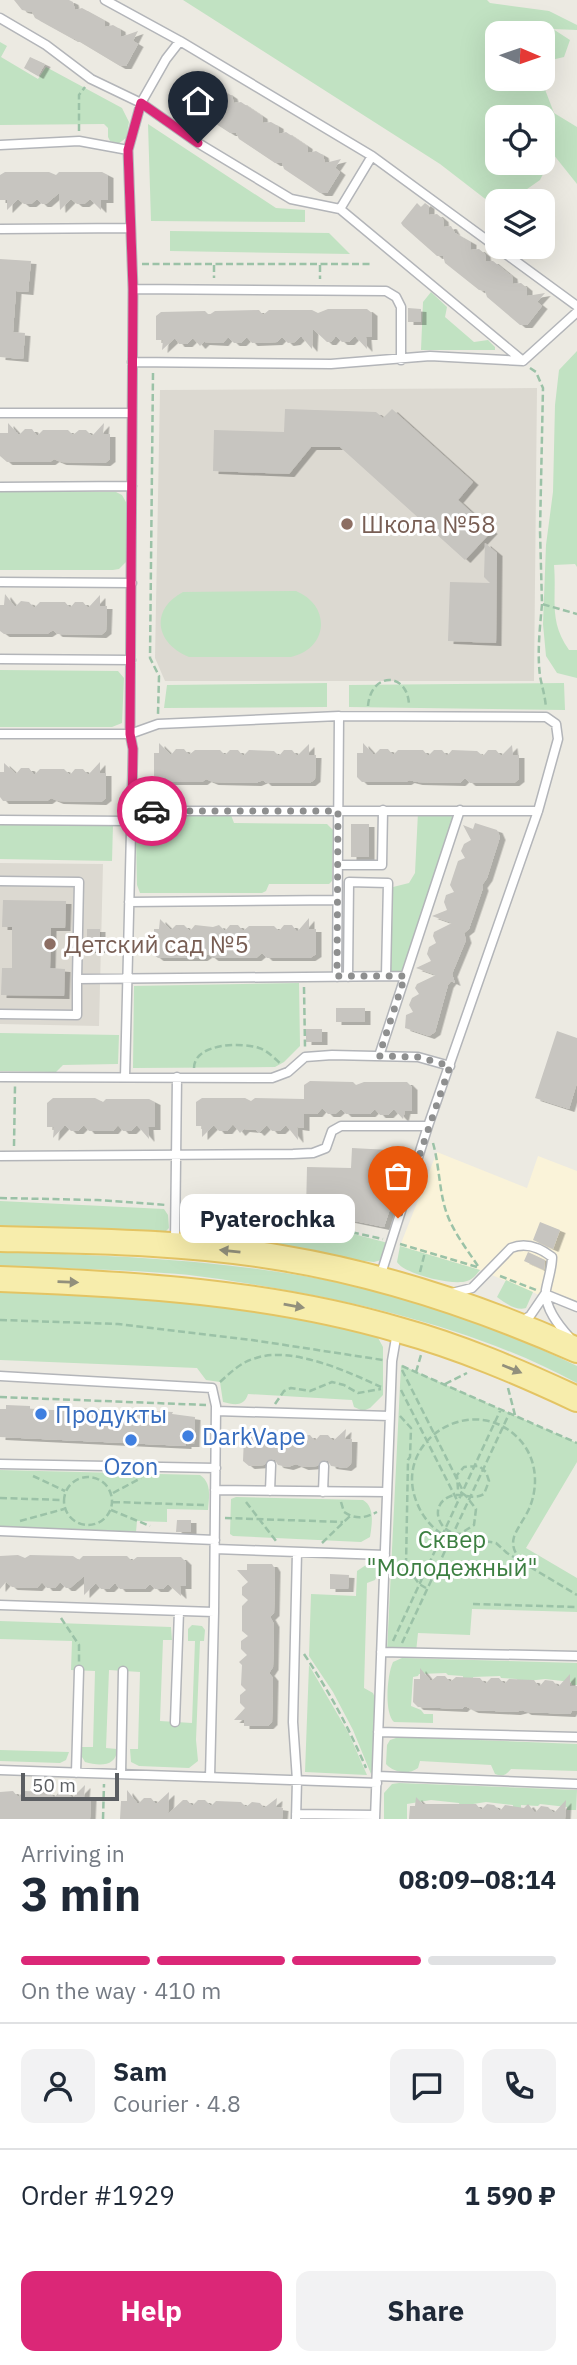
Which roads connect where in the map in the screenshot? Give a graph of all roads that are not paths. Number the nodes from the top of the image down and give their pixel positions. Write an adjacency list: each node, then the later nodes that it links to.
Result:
1 (105, 0): 3 (lane)
2 (0, 19): 4 (lane)
3 (180, 41): 4 (lane); 7 (lane)
4 (141, 103): 6 (lane); 8 (lane)
5 (0, 145): 6 (lane)
6 (128, 150): 10 (lane)
7 (372, 156): 8 (lane); 12 (lane)
8 (340, 209): 15 (lane)
9 (0, 229): 10 (lane)
10 (130, 229): 11 (lane)
11 (133, 289): 14 (lane); 16 (lane)
12 (577, 306)
13 (577, 312): 15 (lane)
14 (401, 360): 15 (lane); 16 (lane)
15 (523, 361)
16 (132, 362): 18 (lane)
17 (0, 413): 18 (lane)
18 (132, 413): 19 (lane)
19 (132, 486): 20 (lane); 22 (lane)
20 (0, 487)
21 (0, 582): 22 (lane)
22 (132, 583): 24 (lane)
23 (0, 659): 24 (lane)
24 (131, 660): 27 (lane)
25 (339, 716): 27 (lane); 30 (lane); 31 (lane)
26 (0, 734): 27 (lane)
27 (130, 734): 32 (lane)
28 (383, 810): 29 (lane); 30 (lane); 34 (lane)
29 (460, 810): 31 (lane); 41 (lane)
30 (338, 811): 32 (lane); 34 (lane)
31 (538, 811): 46 (lane)
32 (131, 816): 33 (lane); 37 (lane)
33 (0, 820)
34 (338, 865): 36 (lane)
35 (0, 881): 42 (lane)
36 (337, 900): 37 (lane); 38 (lane)
37 (129, 902): 43 (lane)
38 (337, 976): 39 (lane); 43 (lane)
39 (348, 976): 40 (lane); 40 (lane)
40 (386, 976): 41 (lane)
41 (405, 976): 45 (lane)
42 (77, 978): 43 (lane); 44 (lane)
43 (127, 979): 48 (lane)
44 (0, 1014)
45 (379, 1056): 46 (lane); 49 (lane)
46 (450, 1066): 50 (lane)
47 (0, 1077): 48 (lane)
48 (125, 1077): 49 (lane)
49 (177, 1077): 51 (lane)
50 (428, 1126): 51 (lane); 56 (lane)
51 (176, 1154): 52 (lane); 54 (lane)
52 (0, 1156)
53 (0, 1239): 54 (main road)
54 (175, 1246): 56 (main road, one-way to 54)
55 (0, 1279): 61 (main road, one-way to 61)
56 (379, 1279): 57 (main road)
57 (424, 1292): 58 (lane); 60 (main road)
58 (545, 1294): 59 (lane); 60 (lane); 62 (lane)
59 (577, 1307)
60 (517, 1325): 62 (main road)
61 (398, 1329): 64 (main road, one-way to 64); 66 (lane)
62 (577, 1348)
63 (0, 1376): 65 (lane)
64 (577, 1399)
65 (216, 1409): 66 (lane); 70 (lane)
66 (390, 1416): 74 (lane)
67 (4, 1464): 70 (lane)
68 (271, 1465): 72 (lane)
69 (324, 1466): 73 (lane)
70 (216, 1468): 71 (lane)
71 (215, 1490): 72 (lane); 76 (lane)
72 (270, 1491): 73 (lane)
73 (323, 1492): 74 (lane)
74 (387, 1492): 79 (lane)
75 (0, 1531): 76 (lane)
76 (215, 1539): 77 (lane)
77 (215, 1549): 78 (lane); 82 (lane)
78 (297, 1552): 79 (lane); 94 (lane)
79 (385, 1555): 83 (lane)
80 (0, 1605): 81 (lane)
81 (179, 1611): 82 (lane); 87 (lane)
82 (214, 1612): 93 (lane)
83 (384, 1652): 84 (lane); 88 (lane)
84 (577, 1656)
85 (79, 1670): 91 (lane)
86 (123, 1671): 92 (lane)
87 (175, 1723)
88 (378, 1732): 89 (lane); 95 (lane)
89 (577, 1737)
90 (0, 1770): 91 (lane)
91 (76, 1773): 92 (lane)
92 (121, 1774): 93 (lane)
93 (210, 1777): 94 (lane)
94 (297, 1780): 95 (lane); 97 (lane)
95 (375, 1781): 96 (lane); 98 (lane)
96 (577, 1784)
97 (296, 1816): 98 (lane)
98 (375, 1817)

